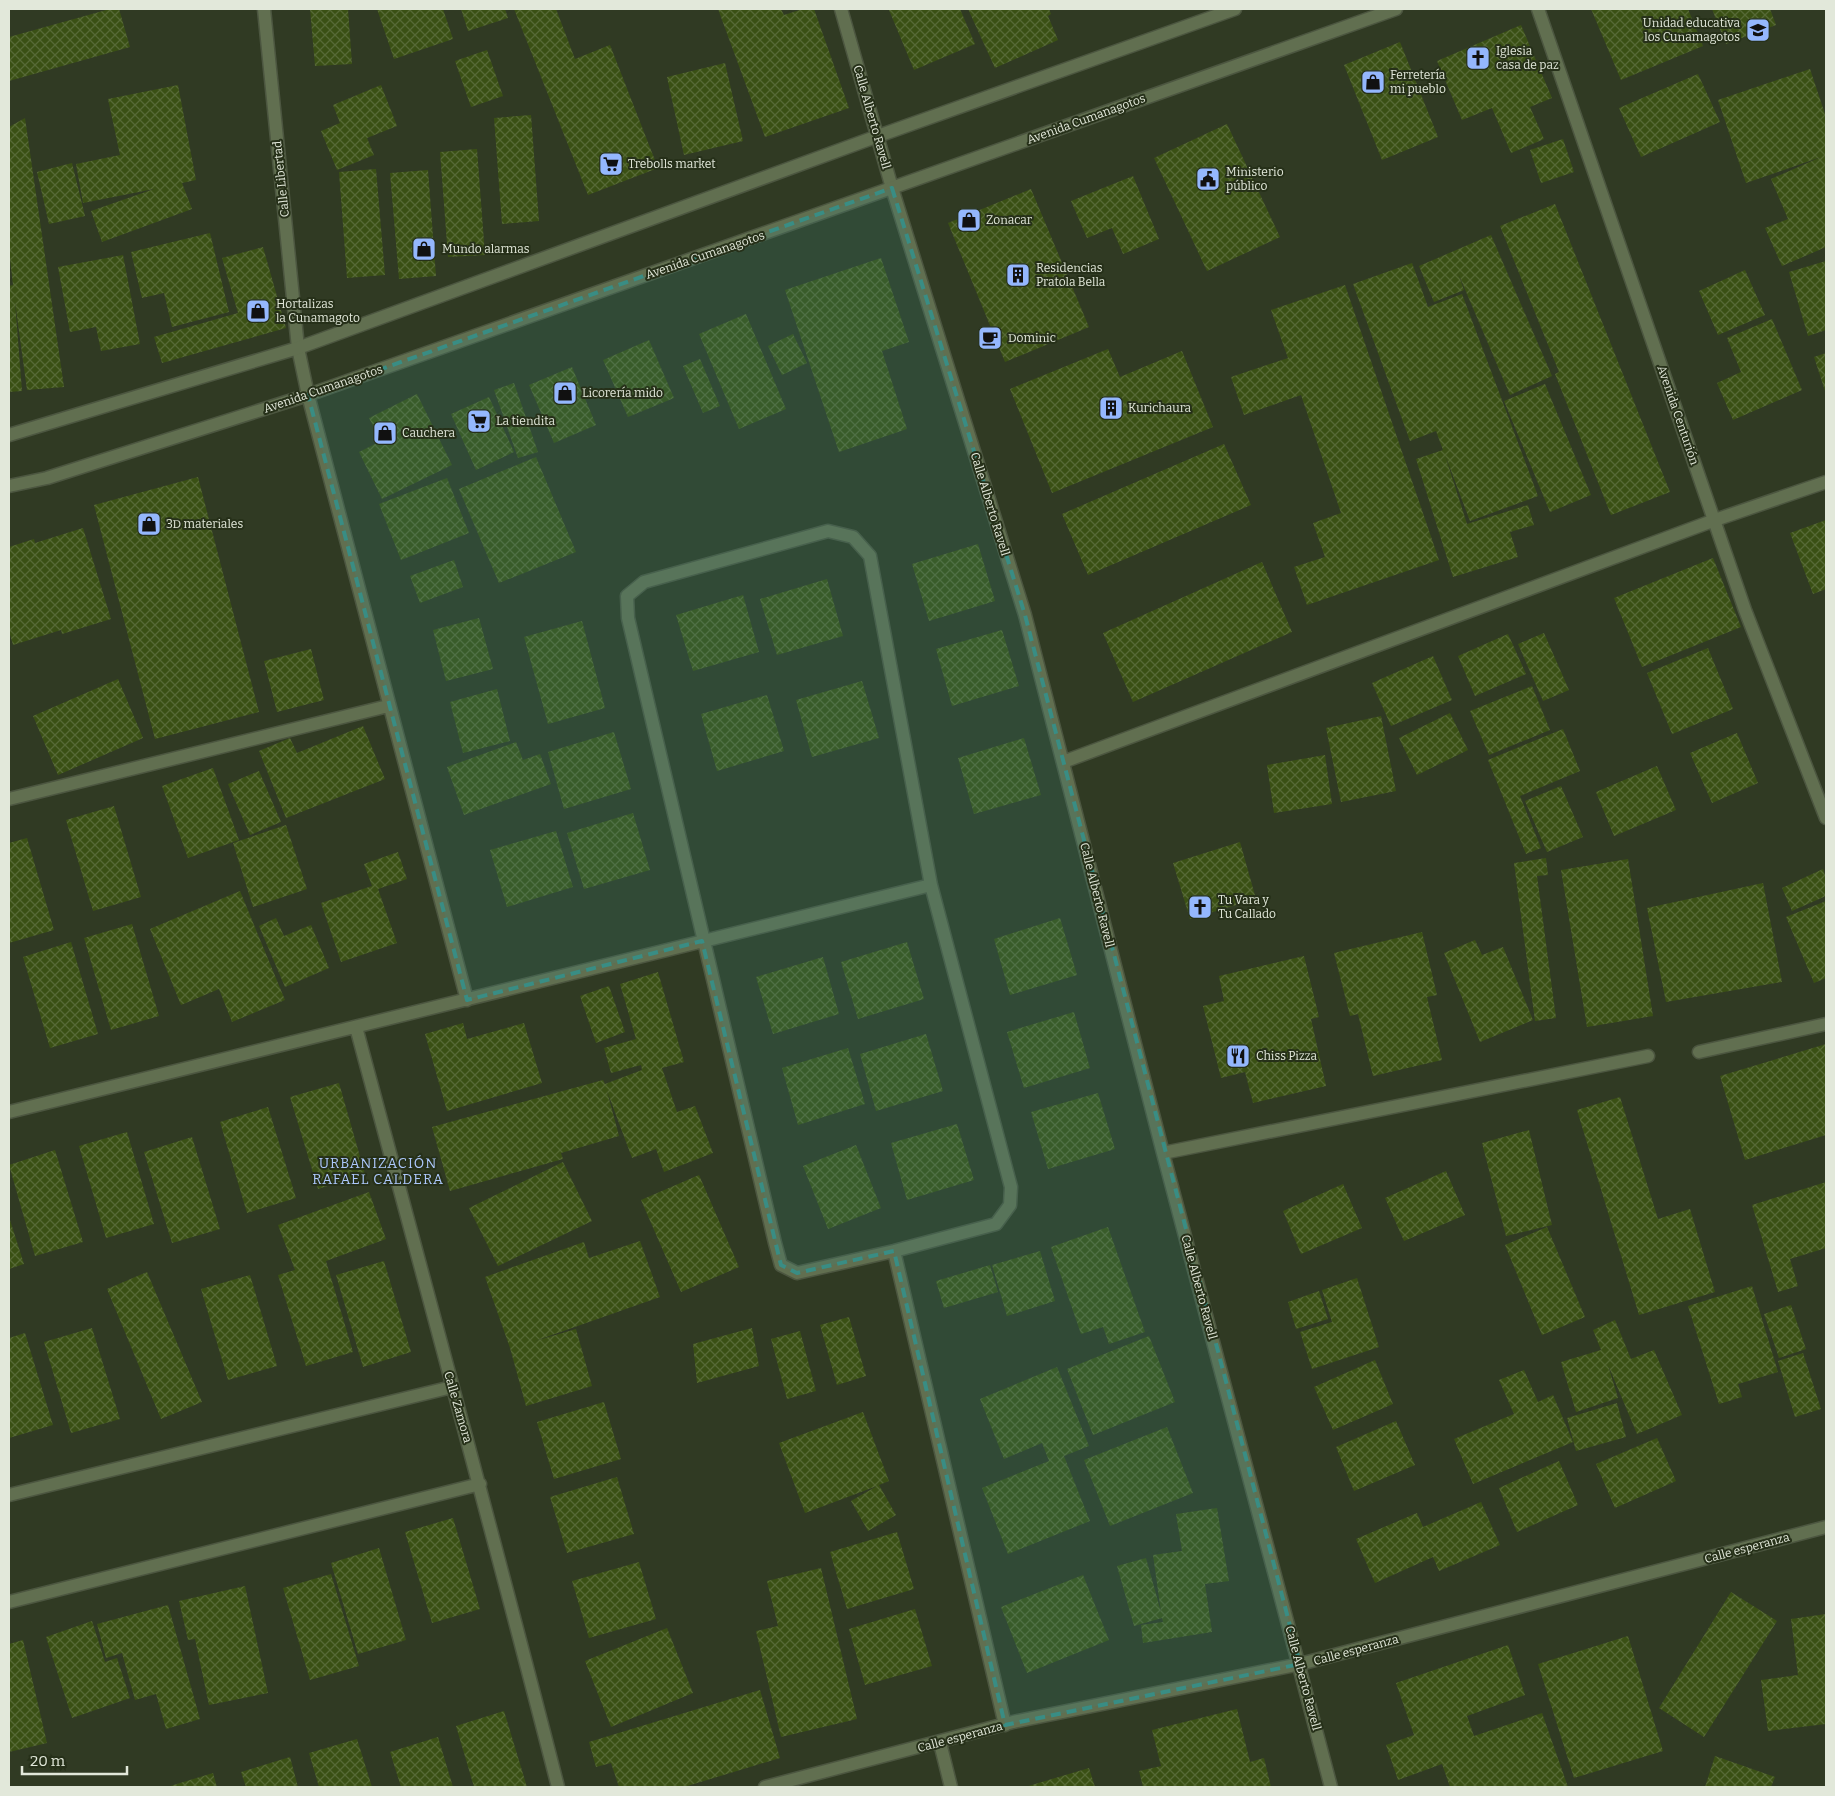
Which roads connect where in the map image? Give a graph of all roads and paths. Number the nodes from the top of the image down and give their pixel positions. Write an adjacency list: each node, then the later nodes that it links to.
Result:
1 (264, 9): 8 (street, Calle Libertad)
2 (842, 9): 6 (street, Calle Alberto Ravell)
3 (1235, 9): 6 (street)
4 (1396, 9): 7 (street, Avenida Cumanagotos)
5 (1538, 9): 13 (street, Avenida Centurión)
6 (878, 136): 7 (street, Calle Alberto Ravell); 8 (street)
7 (892, 188): 9 (street, Avenida Cumanagotos); 15 (street, Calle Alberto Ravell)
8 (298, 348): 9 (street, Calle Libertad); 10 (street)
9 (308, 395): 12 (street, Avenida Cumanagotos); 14 (street, Calle Libertad)
10 (9, 435)
11 (1826, 482): 13 (street)
12 (9, 486)
13 (1715, 520): 15 (street); 17 (street, Avenida Centurión)
14 (388, 706): 16 (street); 20 (street, Calle Libertad)
15 (1063, 762): 26 (street, Calle Alberto Ravell)
16 (9, 799)
17 (1826, 818)
18 (932, 885): 19 (street); 19 (street); 27 (street)
19 (702, 941): 20 (street); 27 (street)
20 (466, 1000): 22 (street)
21 (1826, 1024): 23 (street)
22 (356, 1027): 25 (street); 28 (street, Calle Zamora)
23 (1699, 1052)
24 (1648, 1056): 26 (street)
25 (9, 1112)
26 (1163, 1153): 33 (street, Calle Alberto Ravell)
27 (894, 1251): 34 (street)
28 (452, 1387): 29 (street, Calle Zamora); 30 (street)
29 (480, 1484): 32 (street); 36 (street, Calle Zamora)
30 (9, 1495)
31 (1826, 1527): 33 (street, Calle esperanza)
32 (9, 1602)
33 (1300, 1664): 34 (street, Calle esperanza); 39 (street, Calle Alberto Ravell)
34 (1005, 1725): 35 (street, Calle esperanza)
35 (940, 1743): 37 (street, Calle esperanza); 38 (street)
36 (558, 1787)
37 (765, 1787)
38 (951, 1787)
39 (1331, 1787)

